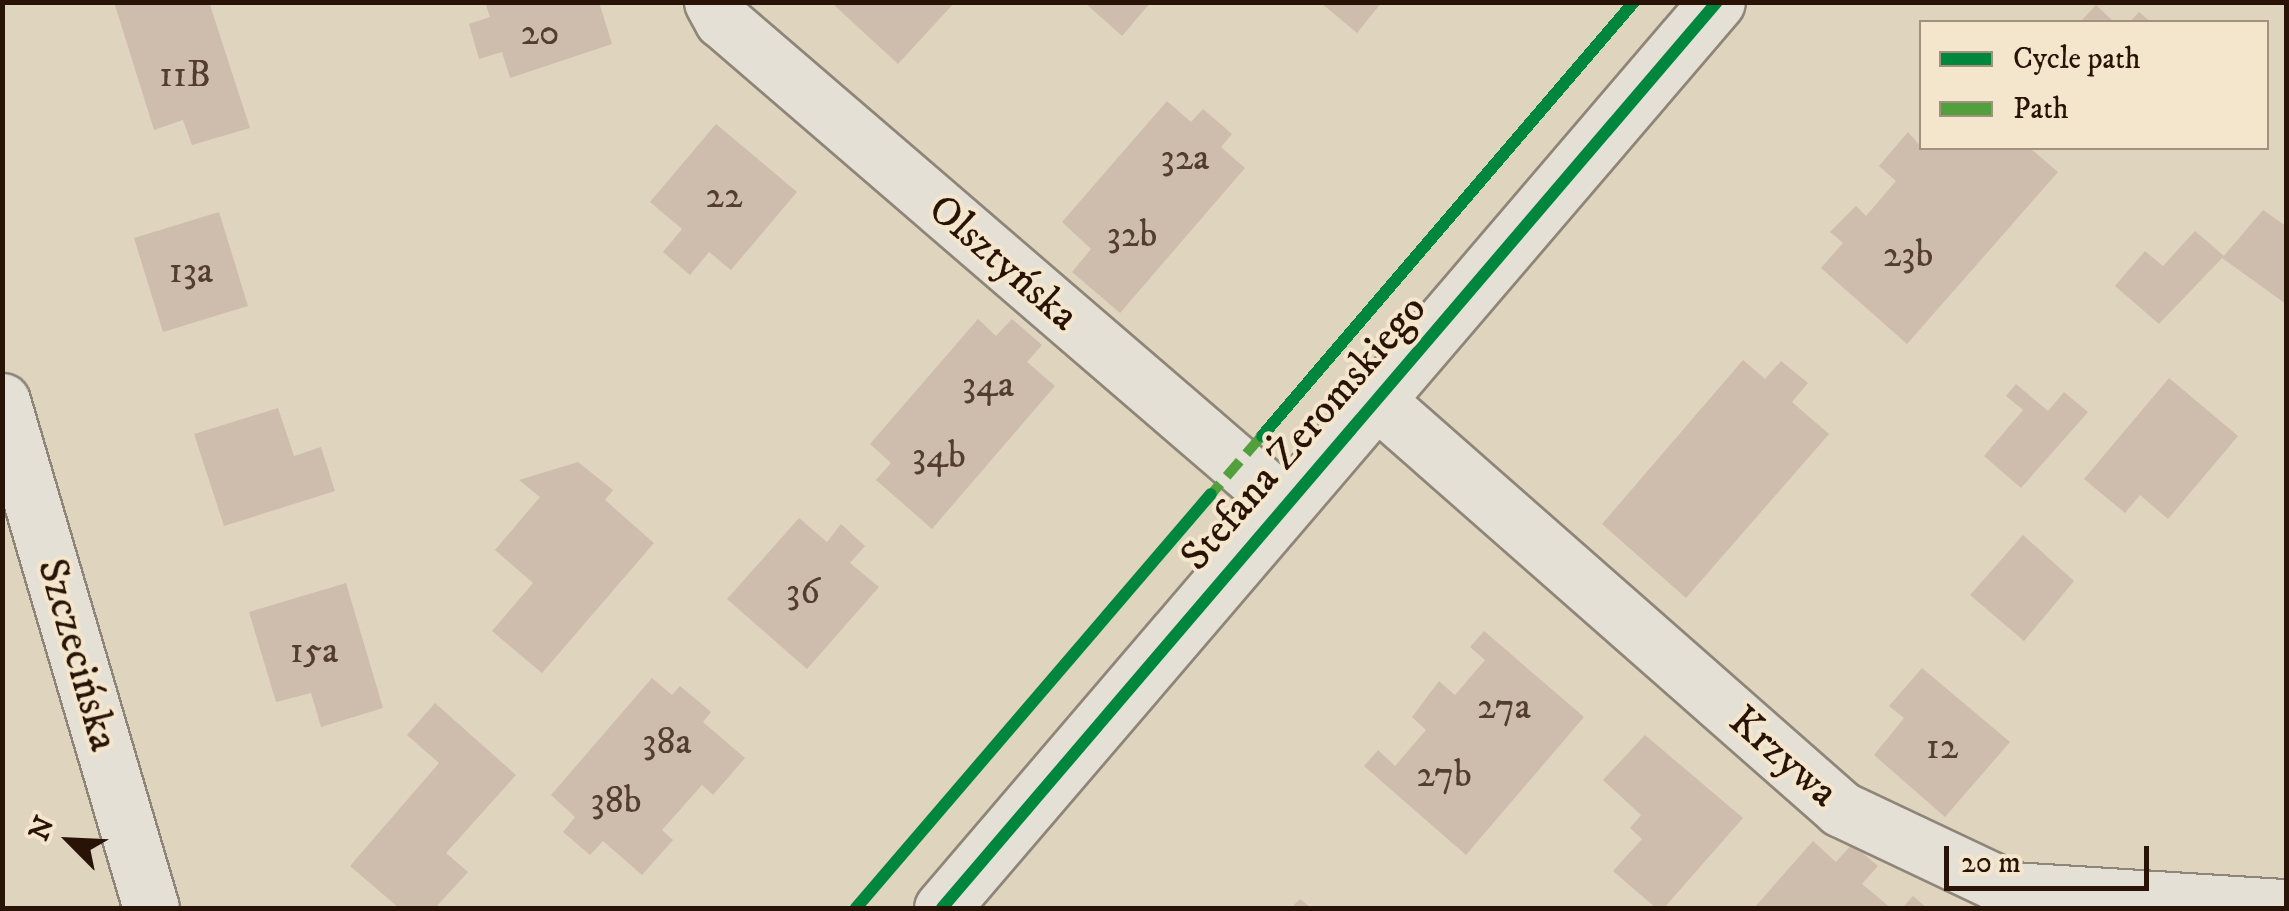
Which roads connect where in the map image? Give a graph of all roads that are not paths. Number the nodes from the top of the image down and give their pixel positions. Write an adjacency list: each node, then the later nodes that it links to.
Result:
1 (1717, 2): 3 (street, Stefana Żeromskiego)
2 (723, 8): 5 (street, Olsztyńska)
3 (1375, 399): 5 (street, Stefana Żeromskiego); 6 (street, Krzywa)
4 (2, 401): 7 (street, Szczecińska)
5 (1285, 505): 8 (street, Stefana Żeromskiego)
6 (2286, 907)
7 (151, 908)
8 (942, 908)

